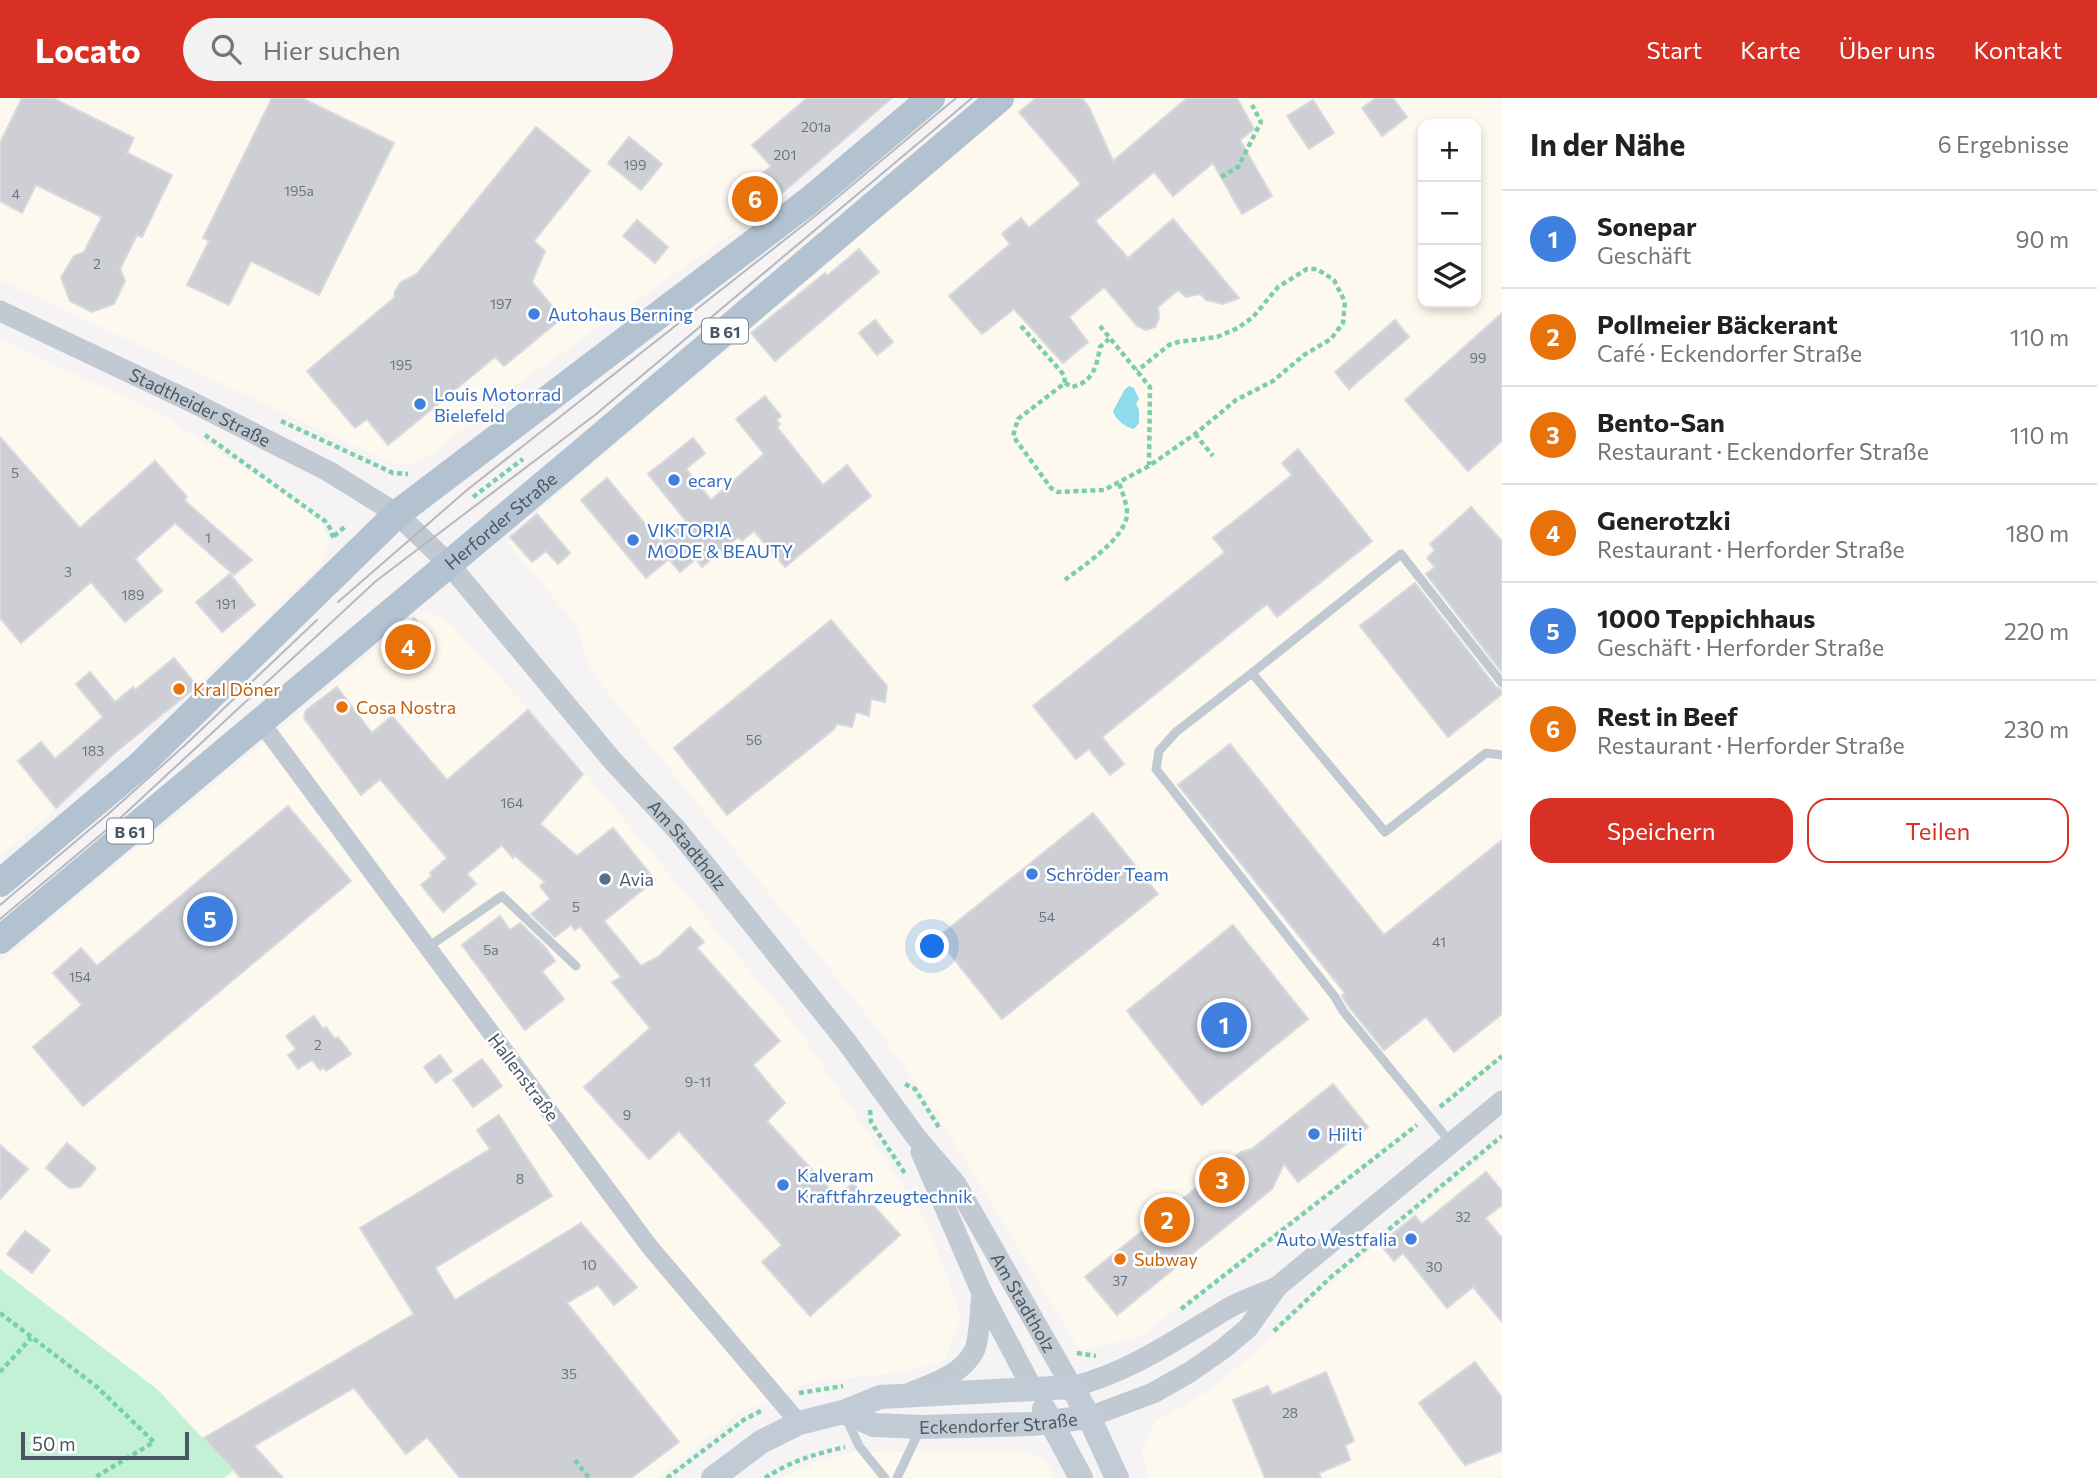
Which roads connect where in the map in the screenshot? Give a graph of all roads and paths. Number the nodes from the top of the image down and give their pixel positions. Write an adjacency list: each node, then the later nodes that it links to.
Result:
1 (931, 98): 18 (main road, B 61)
2 (1000, 98): 20 (main road, Herforder Straße / B 61)
3 (1252, 105): 4 (path)
4 (1221, 177)
5 (0, 311): 18 (street, Stadtheider Straße)
6 (1100, 326): 8 (path)
7 (1021, 327): 10 (path)
8 (1109, 339): 9 (path); 10 (path)
9 (1137, 371): 12 (path); 15 (path)
10 (1065, 383): 16 (path)
11 (196, 430): 19 (path)
12 (1195, 434): 13 (path); 15 (path)
13 (1213, 456)
14 (523, 459): 17 (path)
15 (1149, 466): 16 (path)
16 (1119, 483): 21 (path)
17 (473, 496)
18 (397, 514): 20 (street, Stadtheider Straße); 26 (main road, B 61)
19 (334, 549)
20 (449, 564): 24 (main road, Herforder Straße / B 61); 34 (street, Am Stadtholz)
21 (1065, 580)
22 (1252, 673): 23 (lane); 25 (lane); 32 (lane)
23 (1502, 683)
24 (260, 721): 27 (main road, Herforder Straße / B 61); 28 (street, Hallenstraße)
25 (1502, 755)
26 (0, 883)
27 (0, 940)
28 (428, 947): 29 (lane); 50 (street, Hallenstraße)
29 (576, 966)
30 (1502, 1056): 32 (path)
31 (1502, 1101): 35 (street, Eckendorfer Straße)
32 (1429, 1116): 35 (lane); 39 (path)
33 (1502, 1136): 40 (path)
34 (916, 1137): 37 (street, Am Stadtholz); 45 (street, Am Stadtholz)
35 (1451, 1143): 36 (street, Eckendorfer Straße)
36 (1277, 1287): 45 (street, Eckendorfer Straße); 49 (street, Eckendorfer Straße)
37 (982, 1293): 46 (street, Am Stadtholz); 47 (street)
38 (0, 1313): 41 (path)
39 (1171, 1317)
40 (1267, 1337)
41 (31, 1338): 44 (path); 54 (path)
42 (1068, 1348): 43 (path)
43 (1102, 1355)
44 (0, 1372)
45 (1072, 1387): 46 (main road, Eckendorfer Straße); 49 (main road, Am Stadtholz)
46 (1033, 1390): 47 (main road, Eckendorfer Straße); 51 (main road, Am Stadtholz)
47 (902, 1396): 48 (main road, Eckendorfer Straße)
48 (843, 1412): 50 (main road, Eckendorfer Straße); 52 (main road, Eckendorfer Straße); 57 (lane)
49 (1089, 1417): 51 (main road, Eckendorfer Straße); 60 (main road, Am Stadtholz)
50 (799, 1423): 56 (main road, Eckendorfer Straße)
51 (1052, 1423): 52 (main road, Eckendorfer Straße); 59 (main road, Am Stadtholz)
52 (921, 1427): 58 (lane)
53 (575, 1460): 55 (path)
54 (94, 1478)
55 (589, 1478)
56 (713, 1478)
57 (884, 1478)
58 (897, 1478)
59 (1081, 1478)
60 (1117, 1478)

